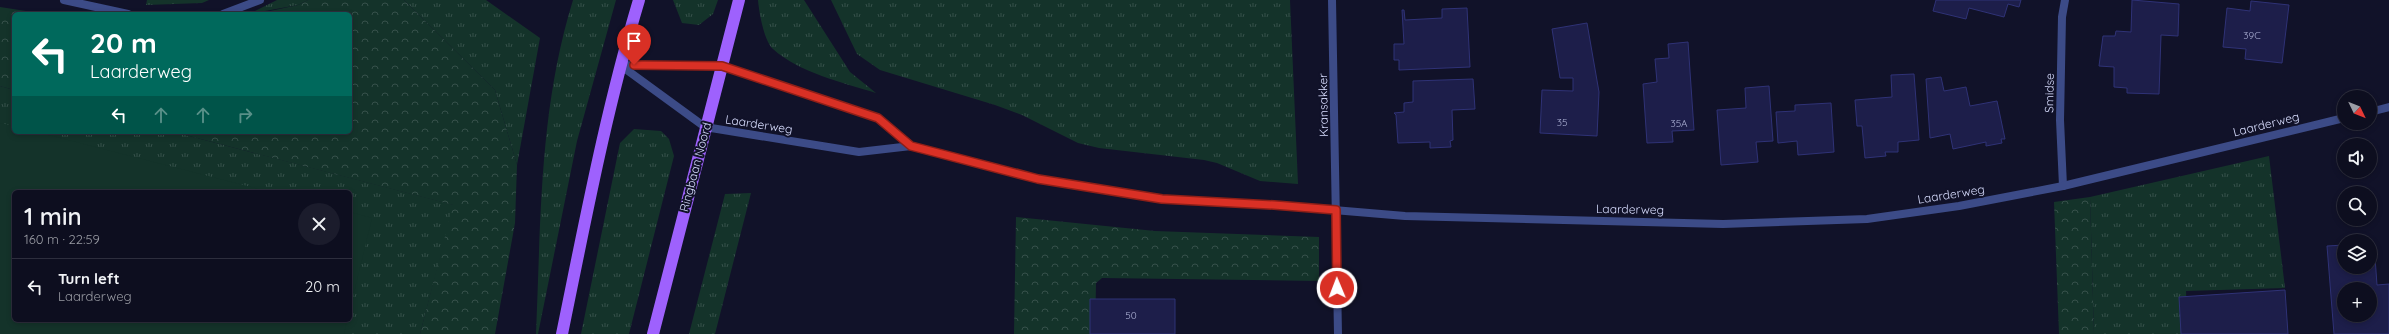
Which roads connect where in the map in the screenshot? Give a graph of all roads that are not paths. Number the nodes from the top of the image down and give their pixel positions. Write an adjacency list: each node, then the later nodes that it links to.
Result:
1 (64, 0): 7 (street)
2 (260, 0): 8 (street)
3 (639, 0): 9 (main road)
4 (739, 0): 10 (main road, Ringbaan Noord)
5 (1332, 0): 17 (street, Kransakker)
6 (2065, 0): 16 (street, Smidse)
7 (119, 12)
8 (228, 12)
9 (620, 65): 10 (street, Laarderweg); 14 (street, Laarderweg); 18 (main road)
10 (722, 66): 14 (main road, Ringbaan Noord); 15 (street, Laarderweg)
11 (2389, 107): 12 (street)
12 (2377, 110)
13 (2337, 120): 16 (street, Laarderweg)
14 (705, 128): 15 (street, Laarderweg); 19 (main road, Ringbaan Noord)
15 (911, 146): 17 (street, Laarderweg)
16 (2063, 186): 17 (street, Laarderweg)
17 (1336, 210): 20 (street, Kransakker)
18 (562, 334)
19 (653, 334)
20 (1338, 334)

